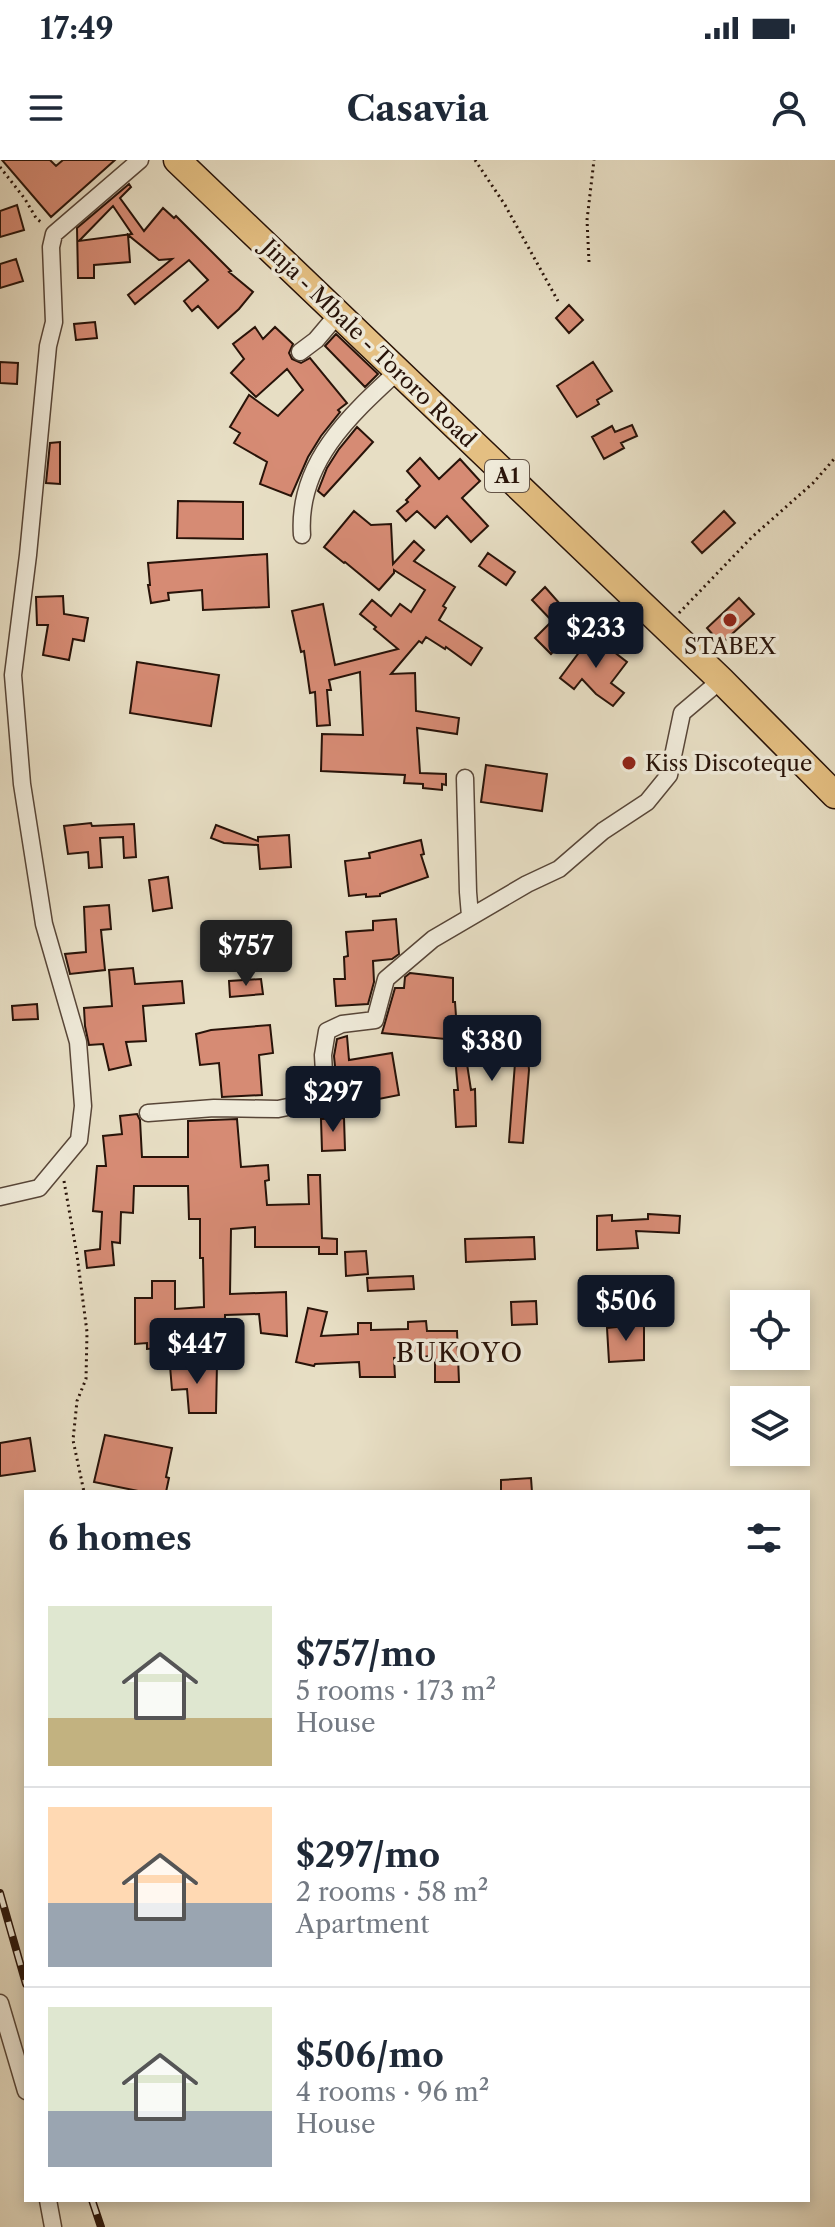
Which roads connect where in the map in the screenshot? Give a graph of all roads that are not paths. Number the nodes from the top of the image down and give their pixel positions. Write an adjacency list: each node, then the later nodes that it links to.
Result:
1 (140, 160): 12 (street)
2 (177, 160): 3 (main road, Jinja - Mbale - Tororo Road / A1)
3 (338, 314): 4 (street); 5 (main road, Jinja - Mbale - Tororo Road / A1)
4 (300, 352)
5 (398, 371): 6 (street); 7 (main road, Jinja - Mbale - Tororo Road / A1)
6 (302, 535)
7 (721, 680): 9 (main road, Jinja - Mbale - Tororo Road / A1); 10 (street)
8 (465, 778): 10 (street)
9 (835, 795)
10 (470, 916): 11 (street)
11 (148, 1113)
12 (0, 1197)
13 (0, 2003): 14 (street)
14 (24, 2084)
15 (48, 2202): 16 (street)
16 (53, 2227)

